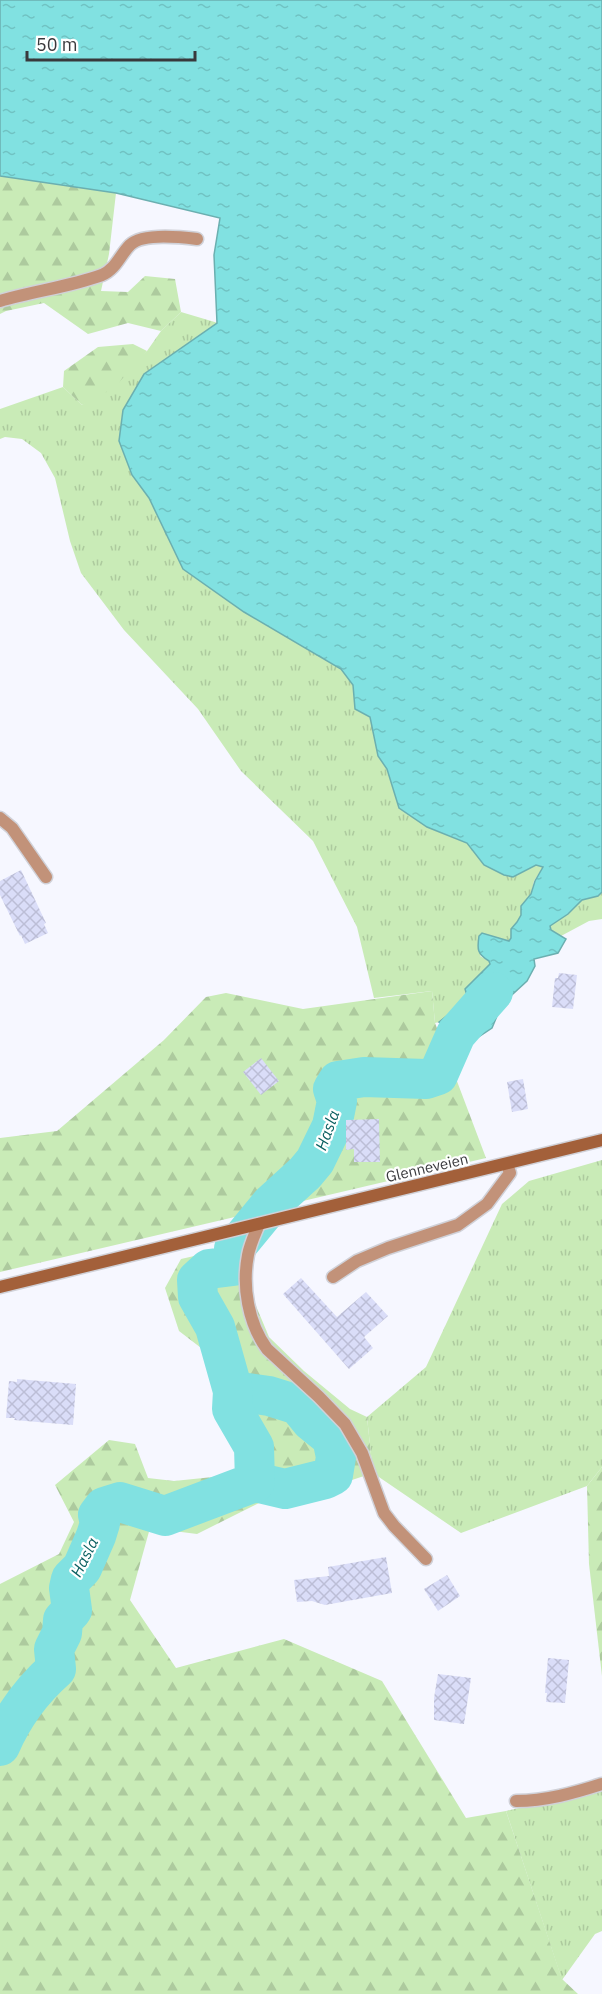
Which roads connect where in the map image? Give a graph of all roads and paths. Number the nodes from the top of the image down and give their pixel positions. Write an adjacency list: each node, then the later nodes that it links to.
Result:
1 (197, 239): 2 (lane)
2 (0, 301)
3 (0, 818): 4 (lane)
4 (46, 877)
5 (602, 1140): 6 (main road, Glenneveien)
6 (507, 1164): 7 (main road, Glenneveien); 8 (lane)
7 (259, 1224): 9 (main road, Glenneveien); 10 (lane)
8 (333, 1277)
9 (0, 1287)
10 (426, 1559)
11 (602, 1784): 12 (lane)
12 (516, 1801)

